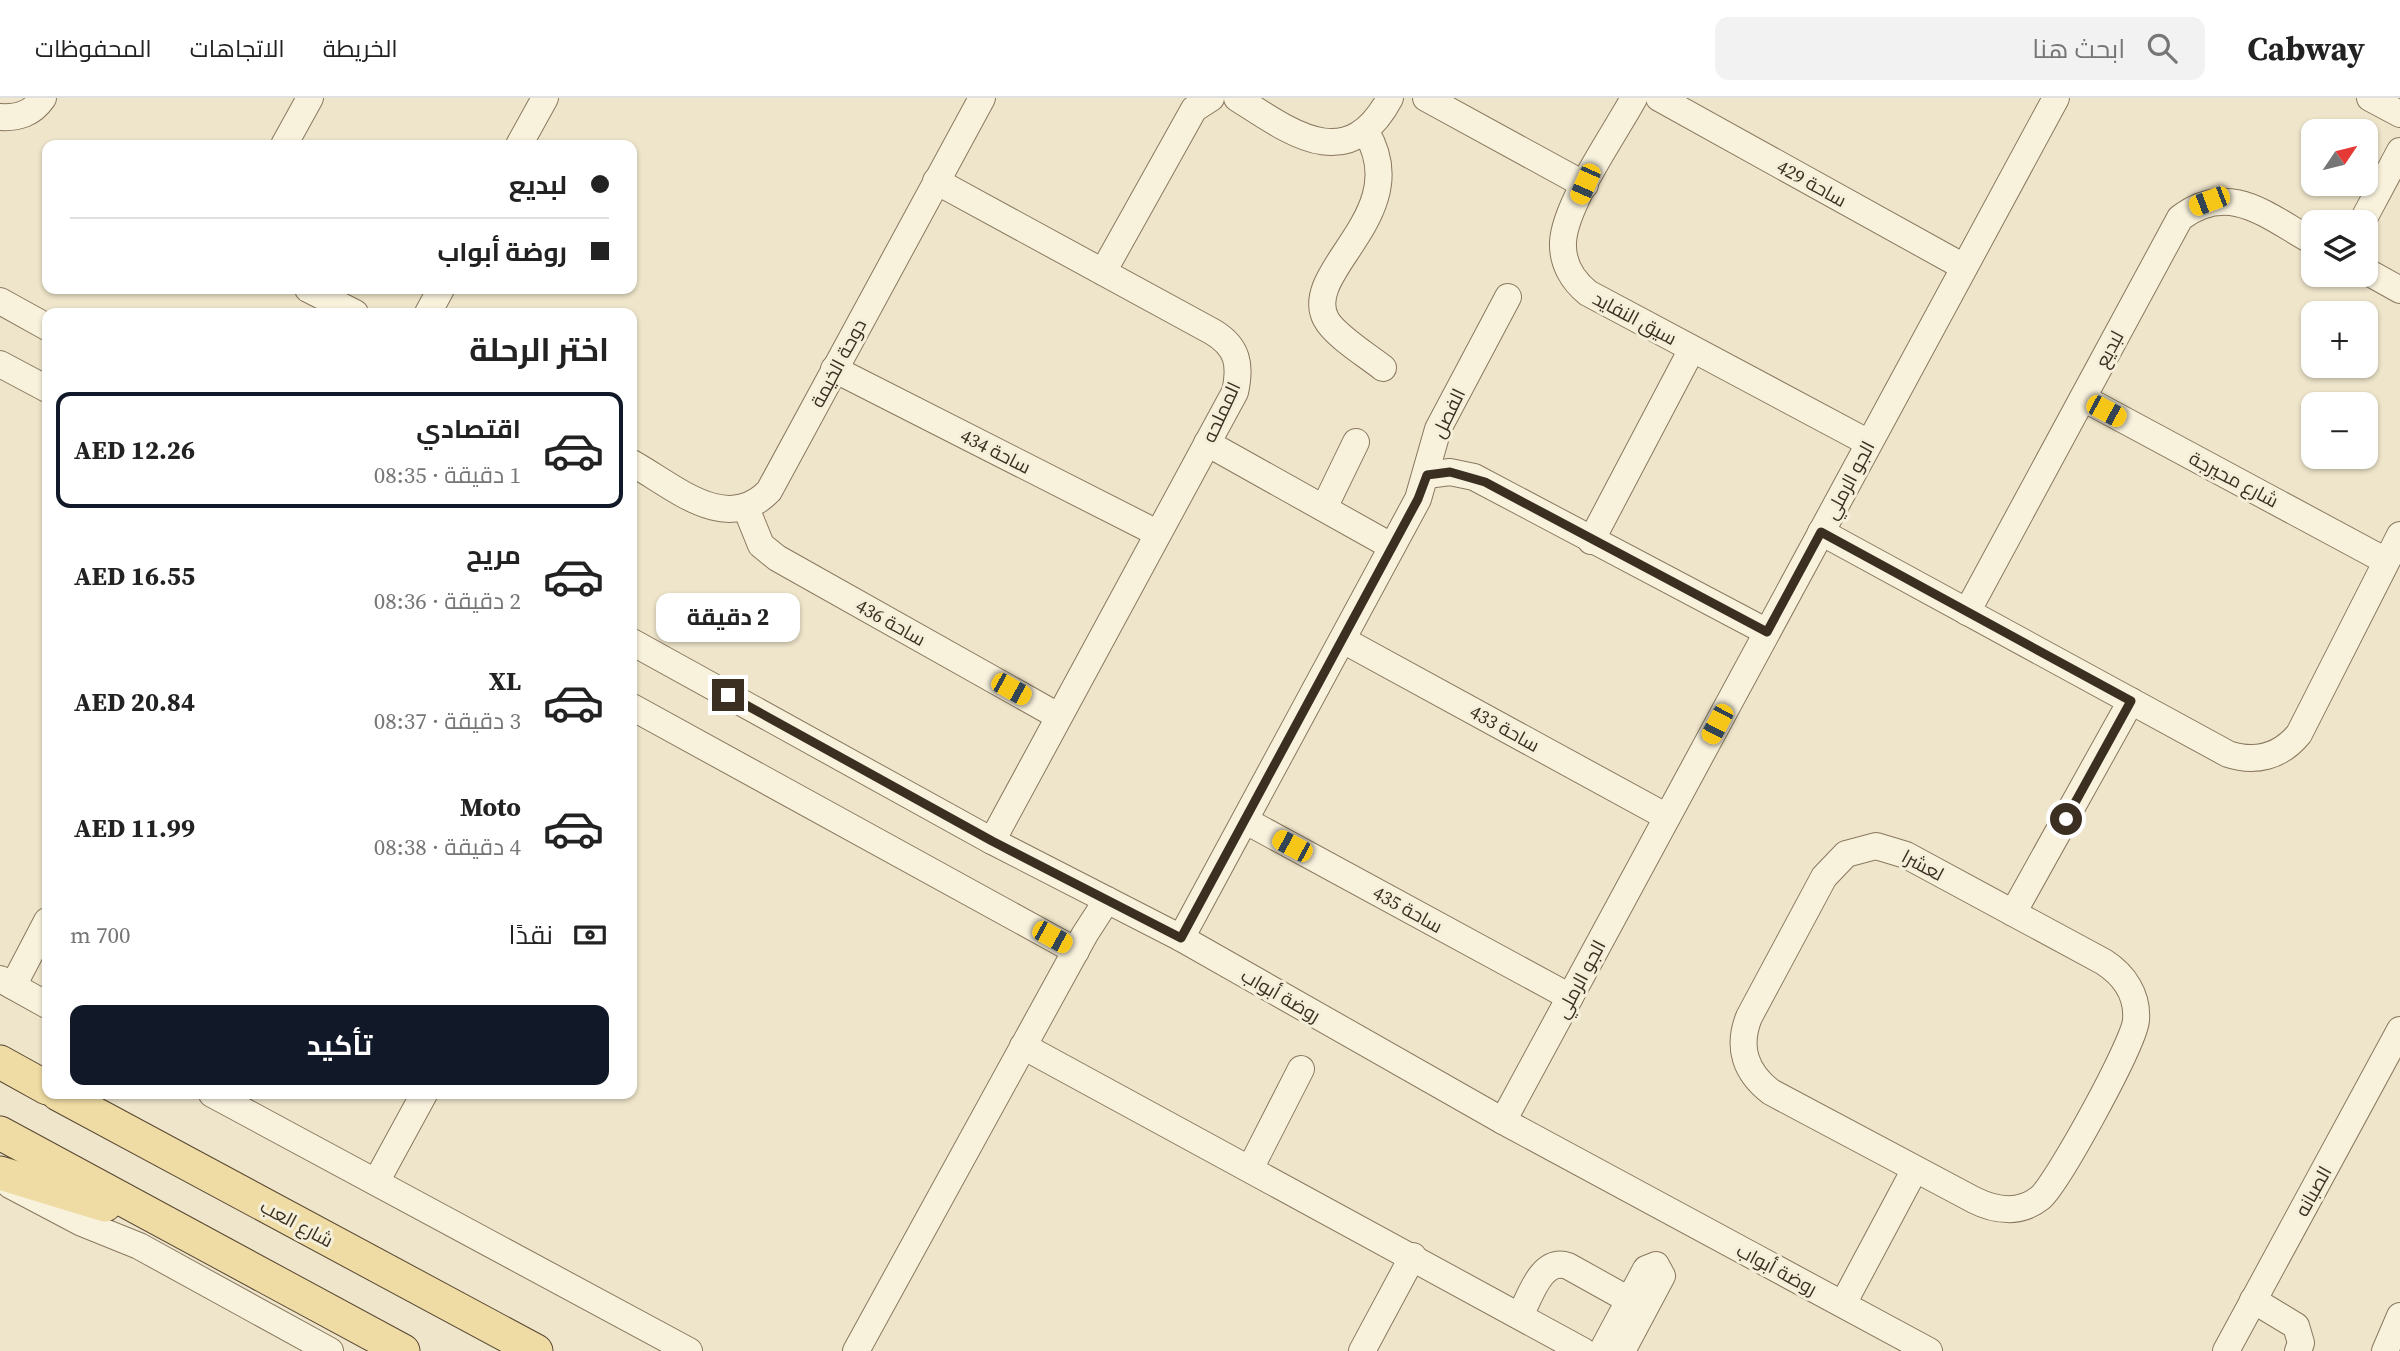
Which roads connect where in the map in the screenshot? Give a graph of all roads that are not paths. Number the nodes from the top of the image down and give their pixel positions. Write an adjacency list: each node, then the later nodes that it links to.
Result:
1 (43, 98): 12 (street)
2 (310, 98): 14 (street)
3 (545, 98): 15 (street)
4 (982, 98): 17 (street, دوحة الخيمة)
5 (1237, 98): 13 (street)
6 (1391, 98): 13 (street)
7 (1426, 98): 18 (street)
8 (1634, 98): 18 (street, سيق النفايد)
9 (1660, 98): 21 (street, ساحة 429)
10 (2056, 98): 21 (street, الجو الرملي)
11 (1199, 102): 22 (street)
12 (0, 117)
13 (1366, 132): 32 (street)
14 (287, 140)
15 (522, 140)
16 (2400, 154): 19 (street)
17 (936, 181): 22 (street, المملحه); 33 (street, دوحة الخيمة)
18 (1585, 184): 30 (street, سيق النفايد)
19 (2369, 210)
20 (2301, 235): 35 (street, لبديع)
21 (1964, 267): 38 (street, الجو الرملي)
22 (1103, 272): 37 (street, المملحه)
23 (2378, 278): 24 (street)
24 (2400, 290)
25 (318, 294): 28 (street)
26 (1508, 298): 40 (street, الفصل)
27 (0, 301): 29 (street)
28 (345, 308)
29 (42, 324)
30 (1692, 349): 38 (street, سيق النفايد); 46 (street, سيق النفايد)
31 (0, 363): 34 (street)
32 (1383, 368)
33 (834, 369): 41 (street, دوحة الخيمة); 44 (street, ساحة 434)
34 (42, 386)
35 (2083, 398): 48 (street, شارع محيرجة); 49 (street, لبديع)
36 (1356, 442): 42 (street)
37 (1207, 443): 42 (street); 44 (street, المملحه)
38 (1869, 443): 43 (street, الجو الرملي)
39 (637, 466): 41 (street)
40 (1427, 475): 46 (street); 47 (street, الفصل)
41 (746, 508): 55 (street, ساحة 436)
42 (1324, 508): 47 (street)
43 (1821, 532): 49 (street); 50 (street, الجو الرملي)
44 (1157, 533): 55 (street, المملحه)
45 (2400, 535): 48 (street)
46 (1591, 541): 50 (street)
47 (1391, 546): 51 (street, الفصل)
48 (2386, 561): 53 (street)
49 (1967, 612): 53 (street)
50 (1767, 632): 56 (street, الجو الرملي)
51 (1343, 640): 56 (street, ساحة 433); 57 (street, الفصل)
52 (637, 645): 58 (street, روضة أبواب)
53 (2131, 701): 60 (street)
54 (637, 714): 63 (street)
55 (1058, 716): 58 (street, المملحه)
56 (1667, 817): 65 (street, الجو الرملي)
57 (1246, 821): 62 (street, الفصل); 65 (street, ساحة 435)
58 (992, 841): 59 (street, روضة أبواب)
59 (1107, 900): 62 (street, روضة أبواب); 63 (street)
60 (2014, 914): 78 (street, لعشرا); 78 (street, لعشرا)
61 (42, 929): 64 (street)
62 (1181, 938): 75 (street, روضة أبواب)
63 (1076, 951): 68 (street)
64 (6, 983): 66 (street)
65 (1570, 997): 75 (street, الجو الرملي)
66 (42, 1002)
67 (2400, 1030): 85 (street, الصبانه)
68 (1023, 1046): 77 (street); 93 (street)
69 (0, 1062): 71 (main road)
70 (1301, 1069): 77 (street)
71 (42, 1085)
72 (67, 1099): 91 (main road, شارع العب)
73 (221, 1099): 81 (street)
74 (421, 1099): 81 (street)
75 (1503, 1121): 86 (street, روضة أبواب)
76 (0, 1133): 82 (main road)
77 (1250, 1169): 83 (street)
78 (1915, 1169): 86 (street)
79 (0, 1173): 82 (main road)
80 (0, 1179): 89 (street)
81 (376, 1182): 92 (street)
82 (178, 1228): 90 (main road)
83 (1413, 1256): 87 (street); 94 (street)
84 (1629, 1300): 87 (street); 96 (street); 97 (street)
85 (2253, 1300): 99 (street, الصبانه); 100 (street)
86 (1843, 1304): 98 (street, روضة أبواب)
87 (1520, 1315): 95 (street)
88 (2400, 1316): 101 (street)
89 (330, 1351)
90 (403, 1351)
91 (536, 1351)
92 (689, 1351)
93 (856, 1351)
94 (1362, 1351)
95 (1583, 1351)
96 (1602, 1351)
97 (1622, 1351)
98 (1929, 1351)
99 (2225, 1351)
100 (2298, 1351)
101 (2385, 1351)

